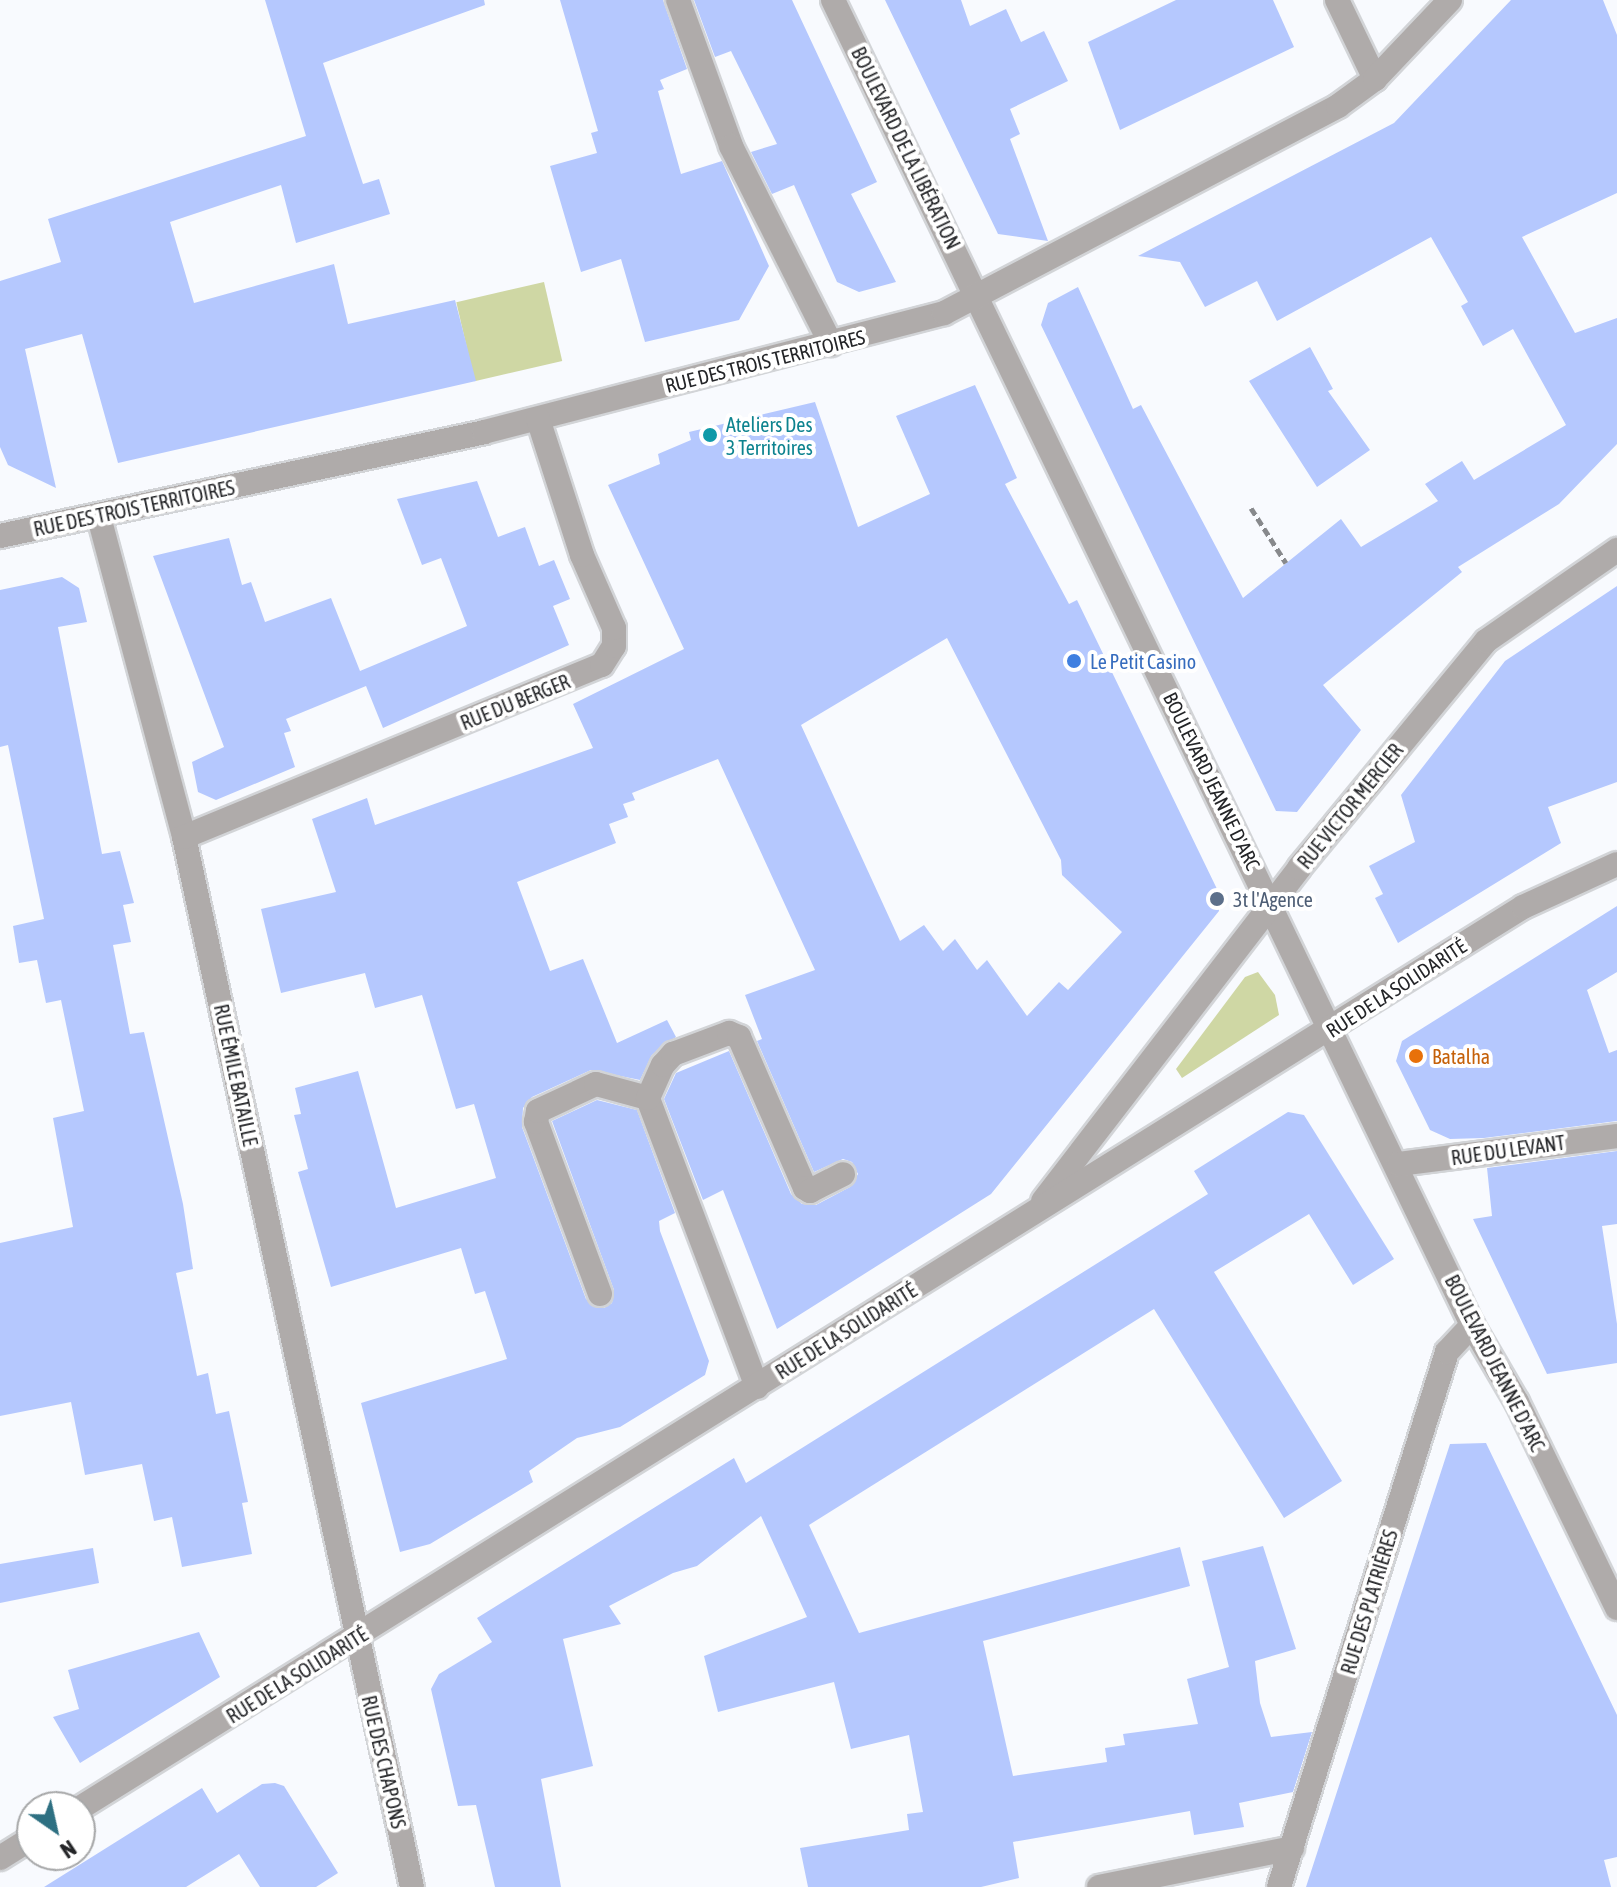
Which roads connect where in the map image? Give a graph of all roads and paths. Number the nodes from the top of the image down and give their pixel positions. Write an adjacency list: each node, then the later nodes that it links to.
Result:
1 (678, 0): 7 (street)
2 (833, 0): 6 (street, BOULEVARD DE LA LIBÉRATION)
3 (1337, 0): 5 (street)
4 (1450, 0): 5 (street, RUE DES TROIS TERRITOIRES)
5 (1375, 79): 6 (street, RUE DES TROIS TERRITOIRES)
6 (980, 296): 7 (street, RUE DES TROIS TERRITOIRES); 16 (street, BOULEVARD JEANNE D'ARC)
7 (831, 344): 8 (street, RUE DES TROIS TERRITOIRES)
8 (538, 419): 10 (street, RUE DES TROIS TERRITOIRES); 14 (street, RUE DU BERGER)
9 (1251, 508): 13 (path)
10 (99, 517): 11 (street, RUE DES TROIS TERRITOIRES); 14 (street, RUE ÉMILE BATAILLE)
11 (0, 536)
12 (1617, 550): 16 (street, RUE VICTOR MERCIER)
13 (1286, 563)
14 (184, 837): 27 (street, RUE ÉMILE BATAILLE)
15 (1617, 864): 17 (street, RUE DE LA SOLIDARITÉ)
16 (1272, 904): 17 (street, BOULEVARD JEANNE D'ARC); 22 (street, RUE VICTOR MERCIER)
17 (1331, 1030): 20 (street, BOULEVARD JEANNE D'ARC); 22 (street, RUE DE LA SOLIDARITÉ)
18 (648, 1098): 21 (street); 23 (street); 25 (street)
19 (1617, 1136): 20 (street, RUE DU LEVANT)
20 (1399, 1164): 24 (street, BOULEVARD JEANNE D'ARC)
21 (843, 1174)
22 (1032, 1215): 25 (street, RUE DE LA SOLIDARITÉ)
23 (600, 1294)
24 (1472, 1325): 26 (street, BOULEVARD JEANNE D'ARC); 29 (street, RUE DES PLATRIÈRES)
25 (757, 1387): 27 (street, RUE DE LA SOLIDARITÉ)
26 (1617, 1608)
27 (357, 1637): 28 (street, RUE DE LA SOLIDARITÉ); 30 (street, RUE DES CHAPONS)
28 (96, 1798)
29 (1292, 1848): 31 (street); 32 (street, RUE DES PLATRIÈRES)
30 (412, 1887)
31 (1099, 1887)
32 (1279, 1887)

